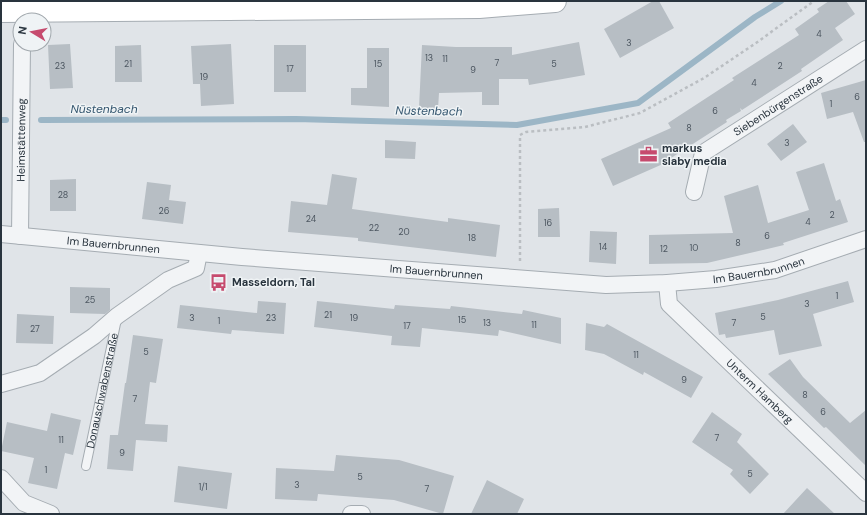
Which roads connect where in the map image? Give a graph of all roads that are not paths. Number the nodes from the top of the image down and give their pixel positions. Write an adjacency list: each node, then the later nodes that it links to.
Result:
1 (555, 1): 4 (main road)
2 (1, 11): 3 (main road)
3 (12, 14)
4 (52, 15)
5 (866, 49): 7 (street, Siebenbürgenstraße)
6 (22, 52): 9 (street, Heimstättenweg)
7 (694, 192)
8 (1, 234): 9 (street, Im Bauernbrunnen)
9 (20, 236): 11 (street, Im Bauernbrunnen)
10 (866, 239): 12 (street, Im Bauernbrunnen)
11 (199, 253): 12 (street, Im Bauernbrunnen); 13 (street, Donauschwabenstraße)
12 (667, 283): 17 (street, Unterm Hamberg)
13 (117, 316): 14 (street, Donauschwabenstraße); 15 (lane, Donauschwabenstraße)
14 (1, 384)
15 (86, 466)
16 (1, 478): 18 (street)
17 (866, 493)
18 (51, 514)
19 (351, 514): 20 (street)
20 (362, 514)

